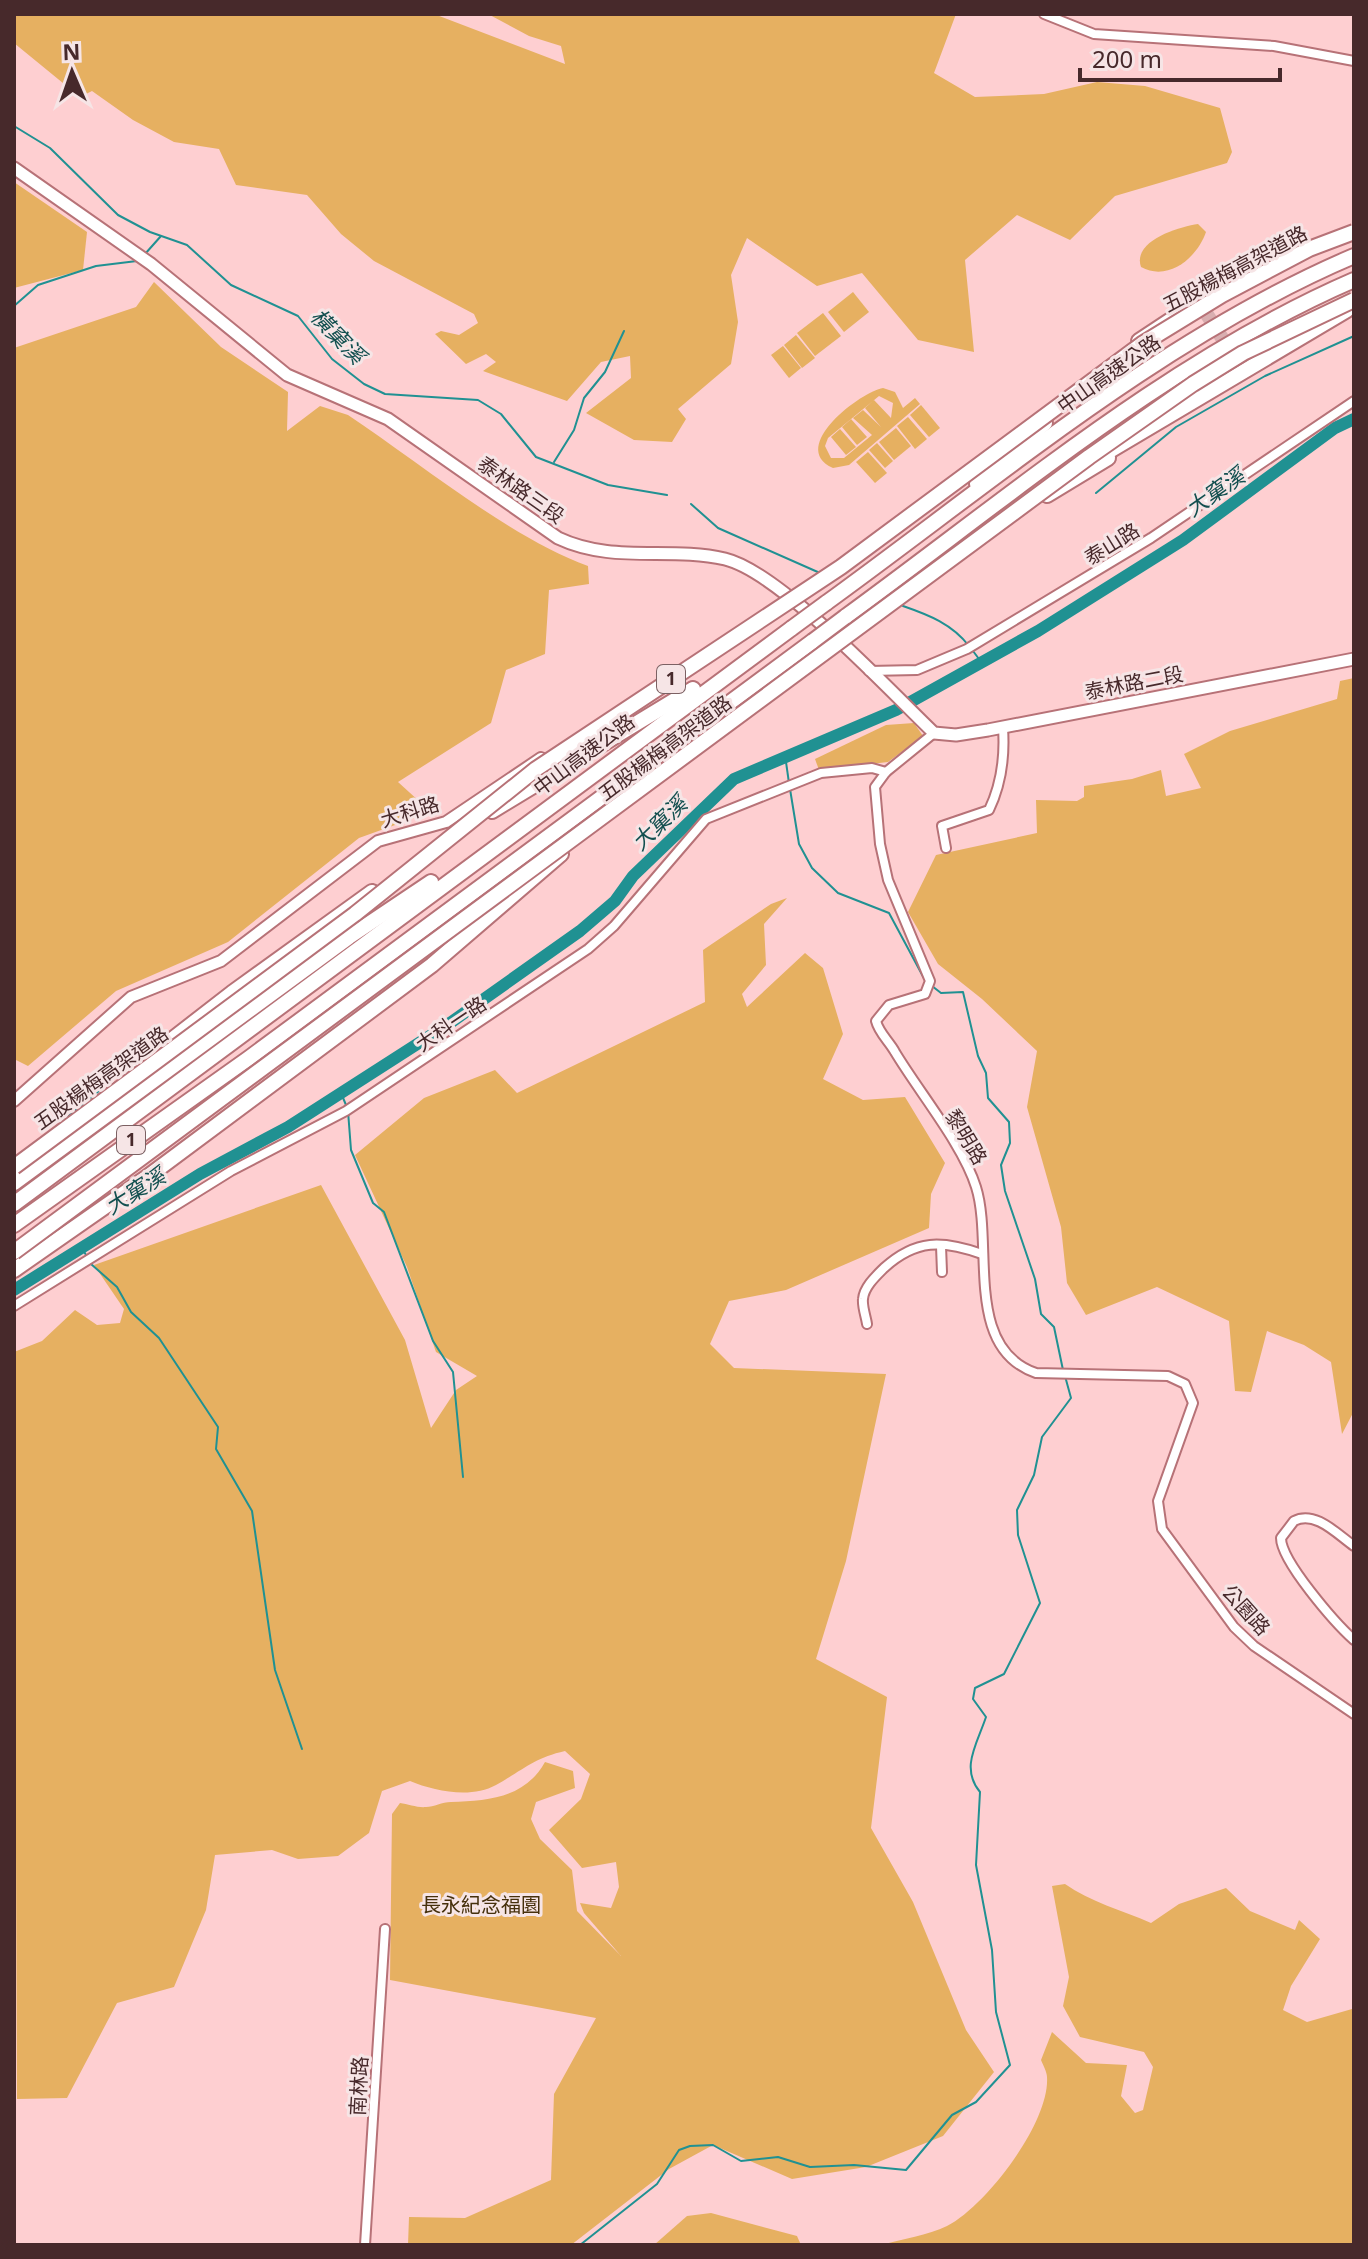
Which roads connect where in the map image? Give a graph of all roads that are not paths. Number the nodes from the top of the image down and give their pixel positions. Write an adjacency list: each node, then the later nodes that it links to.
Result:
1 (1044, 14): 2 (street)
2 (1354, 61)
3 (14, 168): 15 (main road, 泰林路三段)
4 (1354, 232): 30 (highway, 五股楊梅高架道路 / 1, bridge)
5 (1354, 240): 13 (highway)
6 (1354, 256): 13 (highway, 中山高速公路 / 1)
7 (1354, 280): 16 (highway, 中山高速公路 / 1)
8 (1354, 303): 11 (highway); 36 (highway, 五股楊梅高架道路 / 1, bridge)
9 (1354, 314): 14 (highway)
10 (1233, 355): 11 (highway)
11 (1244, 371): 14 (highway)
12 (1354, 401): 20 (street, 泰山路)
13 (926, 531): 18 (highway, 中山高速公路 / 1, bridge)
14 (904, 584): 16 (highway)
15 (791, 598): 20 (main road, 泰林路三段); 28 (street, 大科路)
16 (847, 620): 17 (highway, 中山高速公路 / 1, bridge)
17 (816, 644): 23 (highway); 27 (highway, 中山高速公路 / 1)
18 (759, 651): 25 (highway, 中山高速公路 / 1); 30 (highway)
19 (1354, 659): 21 (main road, 泰林路二段)
20 (868, 671): 22 (main road, 泰林路三段)
21 (1003, 728): 22 (main road, 泰林路二段); 26 (street)
22 (934, 733): 24 (street)
23 (665, 760): 29 (highway); 38 (highway)
24 (886, 772): 37 (street, 黎明路); 40 (street, 大科一路)
25 (517, 830): 31 (highway); 32 (highway, 中山高速公路 / 1)
26 (946, 848)
27 (249, 1058): 29 (highway); 33 (highway, 中山高速公路 / 1)
28 (14, 1101)
29 (175, 1117): 34 (highway)
30 (14, 1164)
31 (14, 1183)
32 (14, 1204)
33 (14, 1225)
34 (14, 1236)
35 (941, 1246): 37 (street); 39 (street); 41 (street)
36 (14, 1252)
37 (982, 1254): 42 (street, 黎明路)
38 (14, 1270)
39 (942, 1272)
40 (14, 1306)
41 (867, 1324)
42 (1161, 1494): 45 (street, 公園路)
43 (1354, 1546): 44 (street)
44 (1354, 1640)
45 (1354, 1714)
46 (385, 1929): 47 (street, 南林路)
47 (365, 2245)

